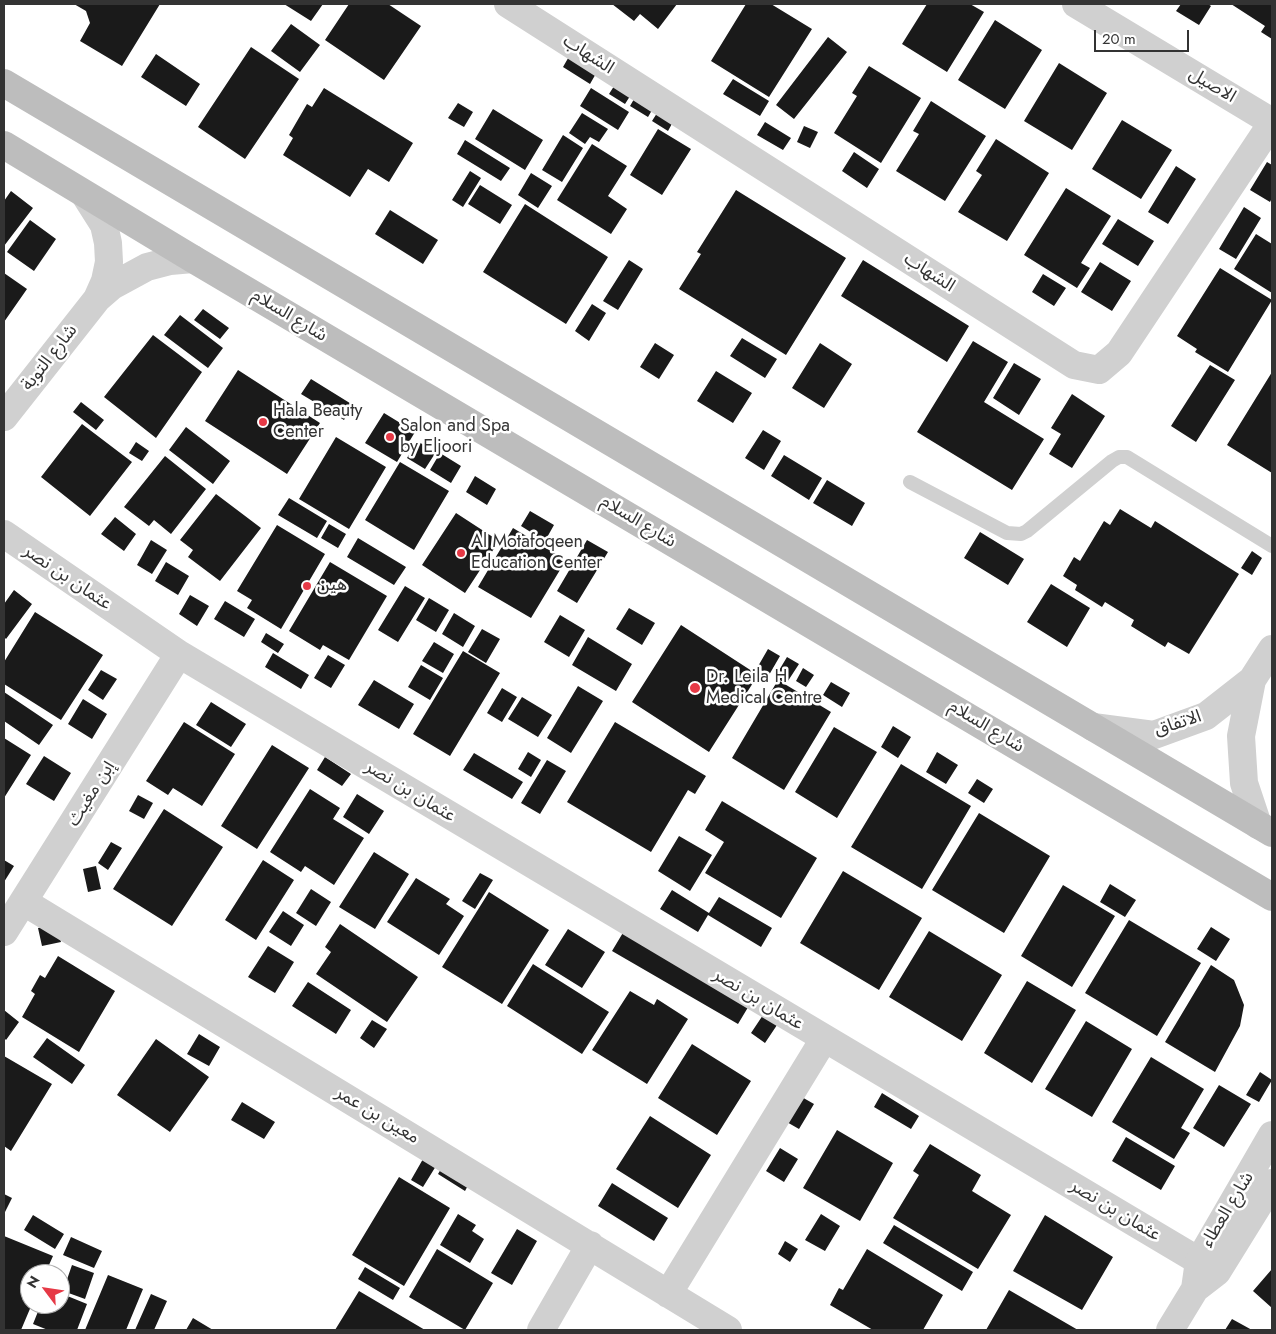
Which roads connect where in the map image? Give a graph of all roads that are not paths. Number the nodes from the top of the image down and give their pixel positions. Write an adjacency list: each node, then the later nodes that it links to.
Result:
1 (508, 4): 4 (street, الشهاب)
2 (1076, 4): 4 (street, الاصيل)
3 (4, 83): 16 (main road)
4 (1272, 123)
5 (4, 144): 6 (main road, شارع السلام)
6 (85, 195): 7 (main road, شارع السلام); 8 (street, شارع التوبة)
7 (193, 259): 8 (street, شارع التوبة); 18 (main road, شارع السلام)
8 (97, 299): 9 (street, شارع التوبة)
9 (4, 417)
10 (910, 482): 12 (lane)
11 (4, 534): 14 (street, عثمان بن نصر)
12 (1272, 546)
13 (1272, 649): 15 (street, الاتفاق)
14 (179, 654): 19 (street, إبن مغيث); 21 (street, عثمان بن نصر)
15 (1252, 680): 16 (street, الاتفاق); 17 (street, الاتفاق)
16 (1092, 727): 17 (main road)
17 (1265, 829)
18 (1272, 897)
19 (24, 902): 20 (street, إبن مغيث); 24 (street, معين بن عمر)
20 (4, 932)
21 (824, 1039): 25 (street, عثمان بن نصر); 27 (street, عثمان بن نصر)
22 (1272, 1135): 25 (street, شارع العطاء)
23 (1272, 1183): 26 (street, شارع العطاء)
24 (590, 1246): 27 (street, معين بن عمر); 28 (street)
25 (1198, 1261): 26 (street, شارع العطاء)
26 (1195, 1289): 30 (street, شارع العطاء)
27 (668, 1294): 29 (street, معين بن عمر)
28 (541, 1330)
29 (728, 1330)
30 (1170, 1330)

